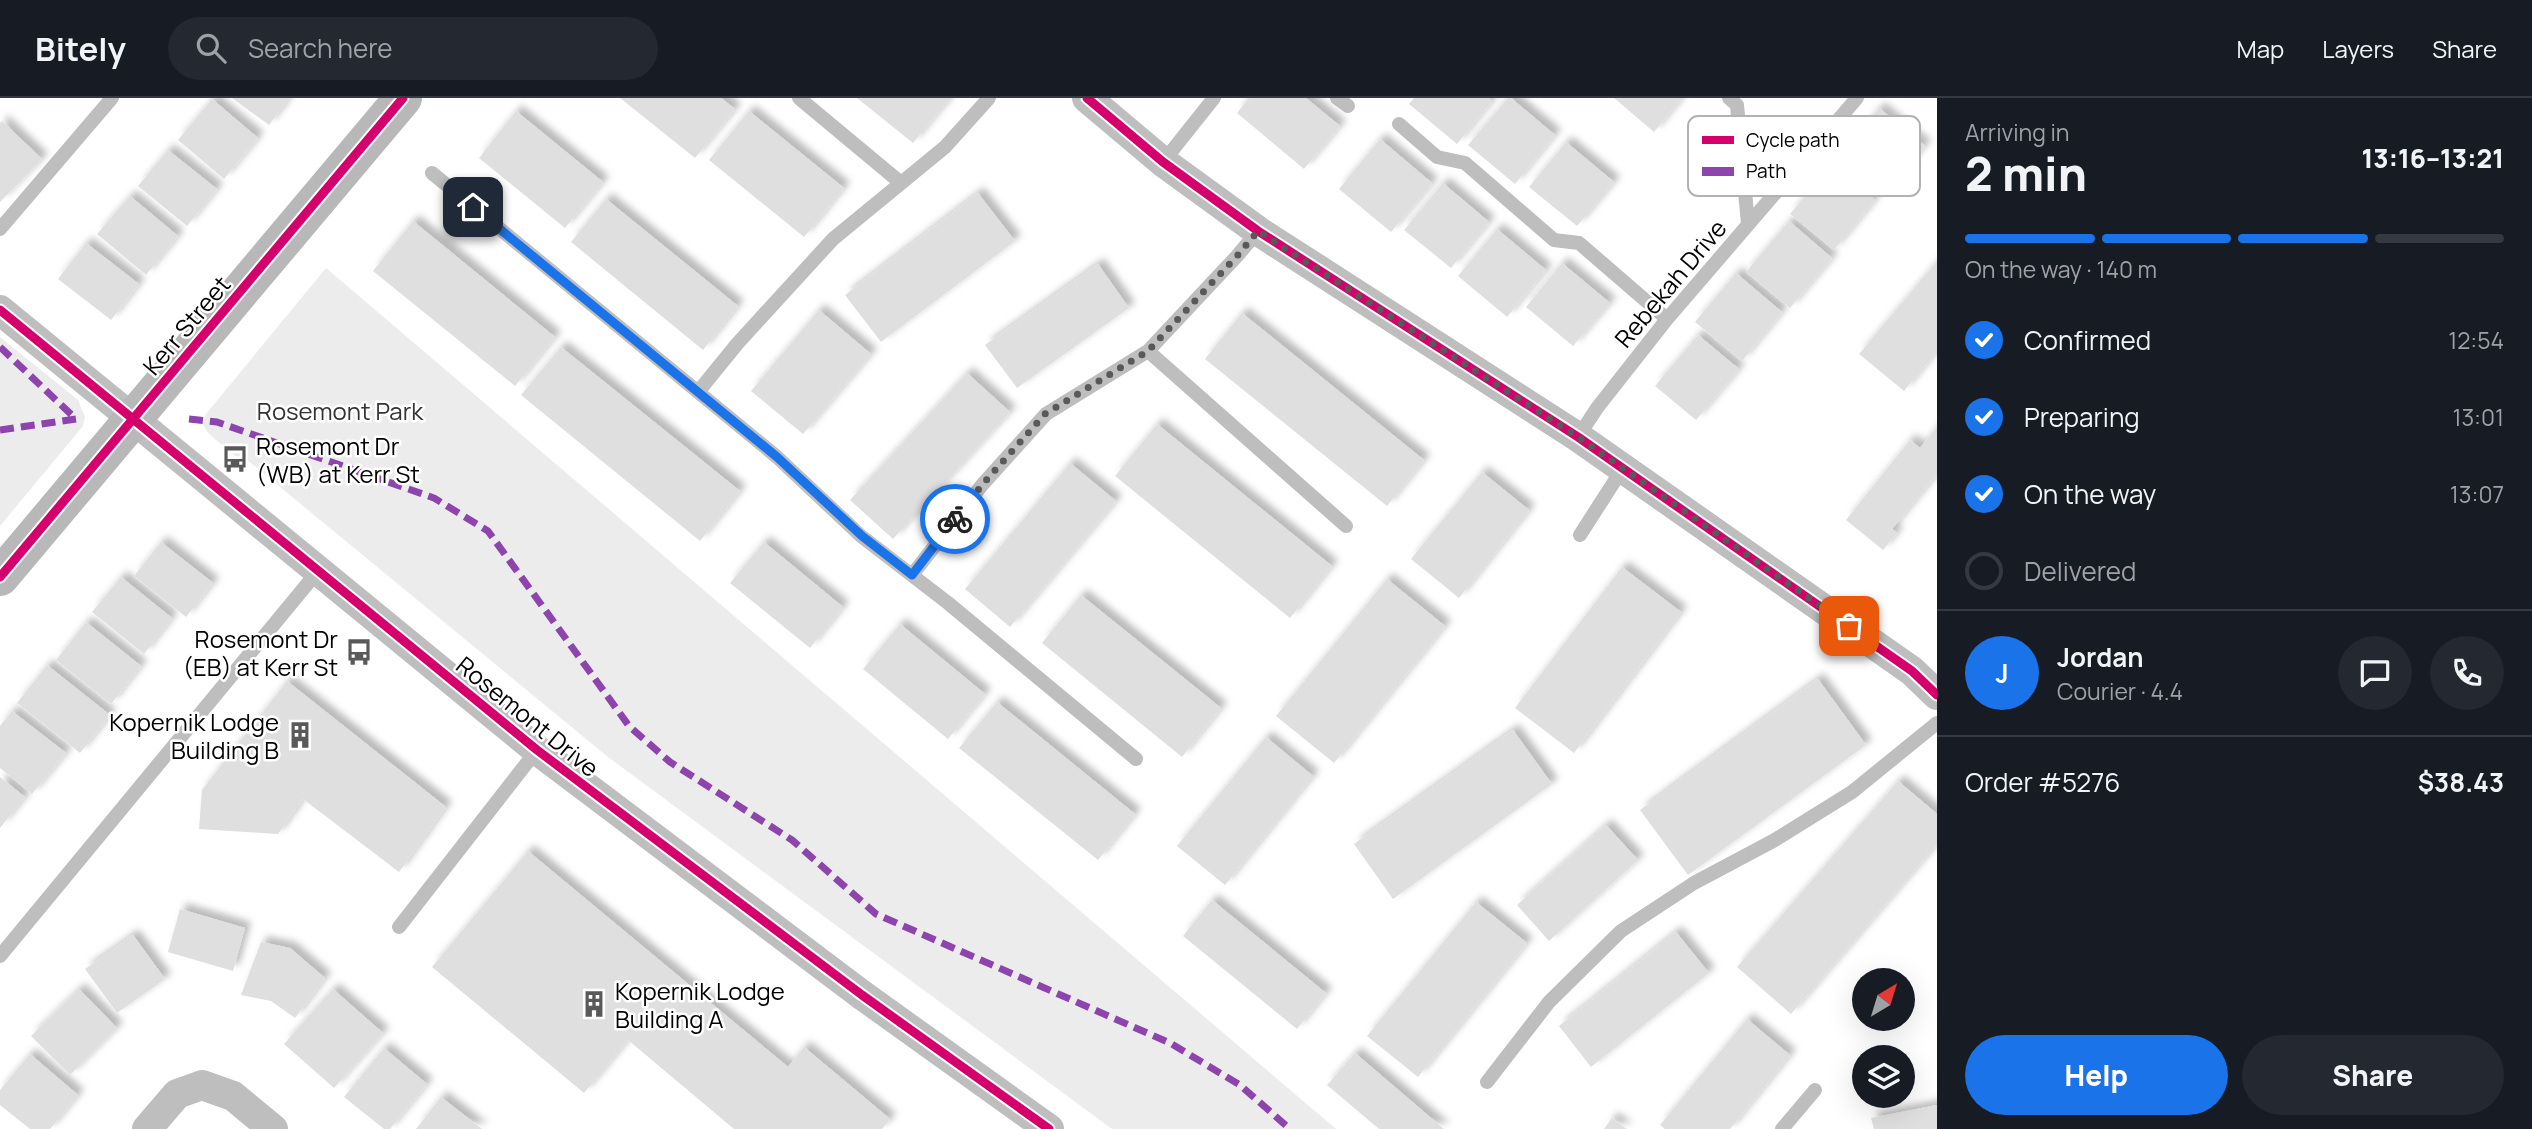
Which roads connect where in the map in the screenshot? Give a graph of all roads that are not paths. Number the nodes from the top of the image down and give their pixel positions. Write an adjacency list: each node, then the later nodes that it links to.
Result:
1 (112, 98): 18 (lane)
2 (403, 98): 24 (street, Kerr Street)
3 (799, 98): 14 (lane)
4 (989, 98): 14 (lane)
5 (1087, 98): 12 (street)
6 (1214, 98): 12 (lane)
7 (1729, 98): 9 (lane)
8 (1857, 98): 10 (lane, Rebekah Drive)
9 (1738, 116)
10 (1841, 116)
11 (1399, 124): 21 (lane)
12 (1163, 162): 19 (street)
13 (432, 173): 23 (lane)
14 (901, 183): 23 (lane)
15 (1745, 196): 17 (lane)
16 (1772, 196): 17 (lane, Rebekah Drive)
17 (1748, 224): 21 (lane, Rebekah Drive)
18 (0, 229)
19 (1258, 231): 22 (lane); 25 (street)
20 (0, 310): 24 (street, Rosemont Drive)
21 (1667, 319): 25 (lane, Rebekah Drive)
22 (1148, 351): 27 (lane); 30 (lane)
23 (698, 392): 30 (lane)
24 (132, 419): 29 (street, Rosemont Drive); 31 (street, Kerr Street)
25 (1578, 437): 26 (street)
26 (1623, 468): 28 (lane); 32 (street)
27 (1346, 526)
28 (1580, 535)
29 (318, 571): 34 (street, Rosemont Drive); 37 (lane)
30 (912, 575): 35 (lane)
31 (0, 577)
32 (1937, 695)
33 (1937, 723): 38 (lane)
34 (537, 750): 36 (lane); 42 (street, Rosemont Drive)
35 (1136, 759)
36 (399, 927)
37 (0, 956)
38 (1487, 1082)
39 (1815, 1090): 43 (lane)
40 (147, 1129): 41 (street)
41 (273, 1129)
42 (1049, 1129)
43 (1782, 1129)

